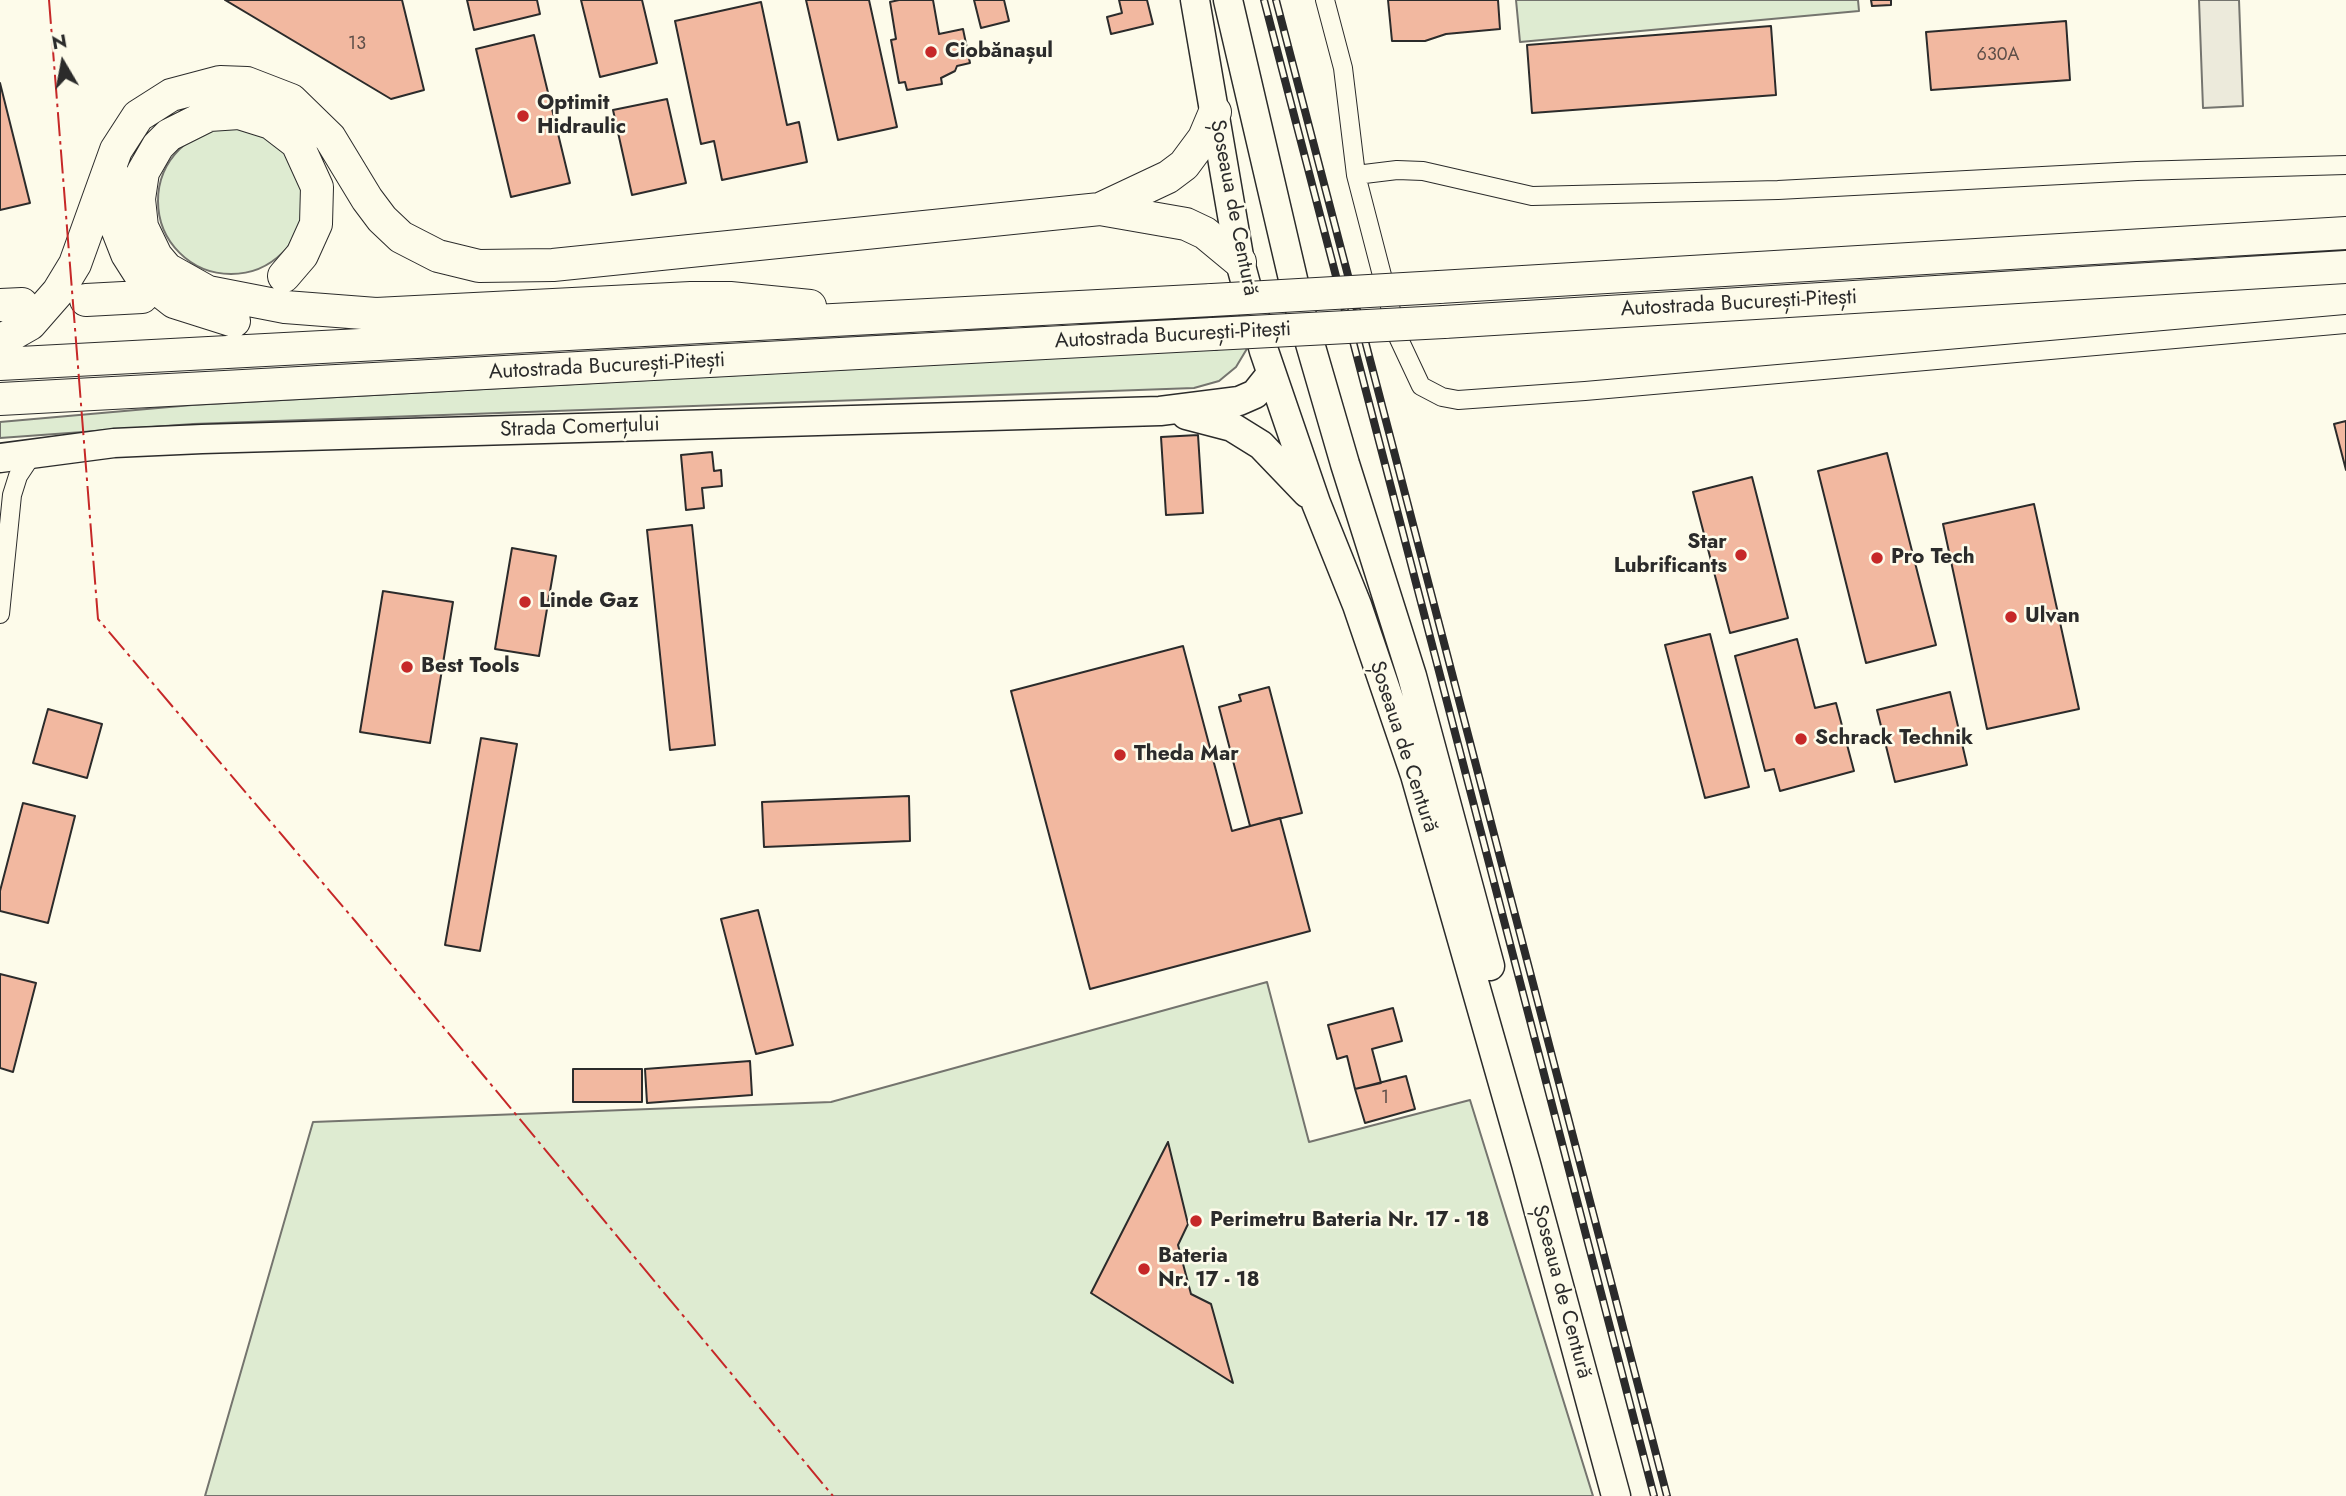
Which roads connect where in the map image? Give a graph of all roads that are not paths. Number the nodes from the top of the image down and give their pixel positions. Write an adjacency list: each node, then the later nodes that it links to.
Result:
1 (1195, 0): 4 (main road, Șoseaua de Centură)
2 (1228, 0): 30 (main road, Șoseaua de Centură)
3 (1325, 0): 7 (street)
4 (1215, 112): 8 (highway); 10 (main road, Șoseaua de Centură)
5 (116, 150): 8 (highway); 17 (highway); 18 (highway)
6 (2346, 165): 7 (street)
7 (1356, 175): 16 (street)
8 (1100, 209): 10 (highway)
9 (2346, 233): 15 (highway, Autostrada București-Pitești, bridge)
10 (1240, 262): 20 (main road, Șoseaua de Centură)
11 (2346, 268): 21 (highway, Autostrada București-Pitești, bridge)
12 (284, 276): 15 (highway)
13 (142, 297): 14 (highway)
14 (86, 300)
15 (891, 316): 17 (highway, Autostrada București-Pitești)
16 (2346, 324)
17 (745, 325): 19 (highway, Autostrada București-Pitești)
18 (0, 341)
19 (0, 364)
20 (1271, 374): 22 (main road); 26 (main road, Șoseaua de Centură)
21 (0, 399)
22 (1160, 411): 23 (main road, Strada Comerțului); 26 (main road)
23 (34, 452): 24 (main road, Strada Comerțului); 27 (street)
24 (0, 458)
25 (0, 497): 27 (street)
26 (1316, 503): 29 (main road, Șoseaua de Centură)
27 (8, 521): 28 (street)
28 (0, 614)
29 (1616, 1496)
30 (1635, 1496)

